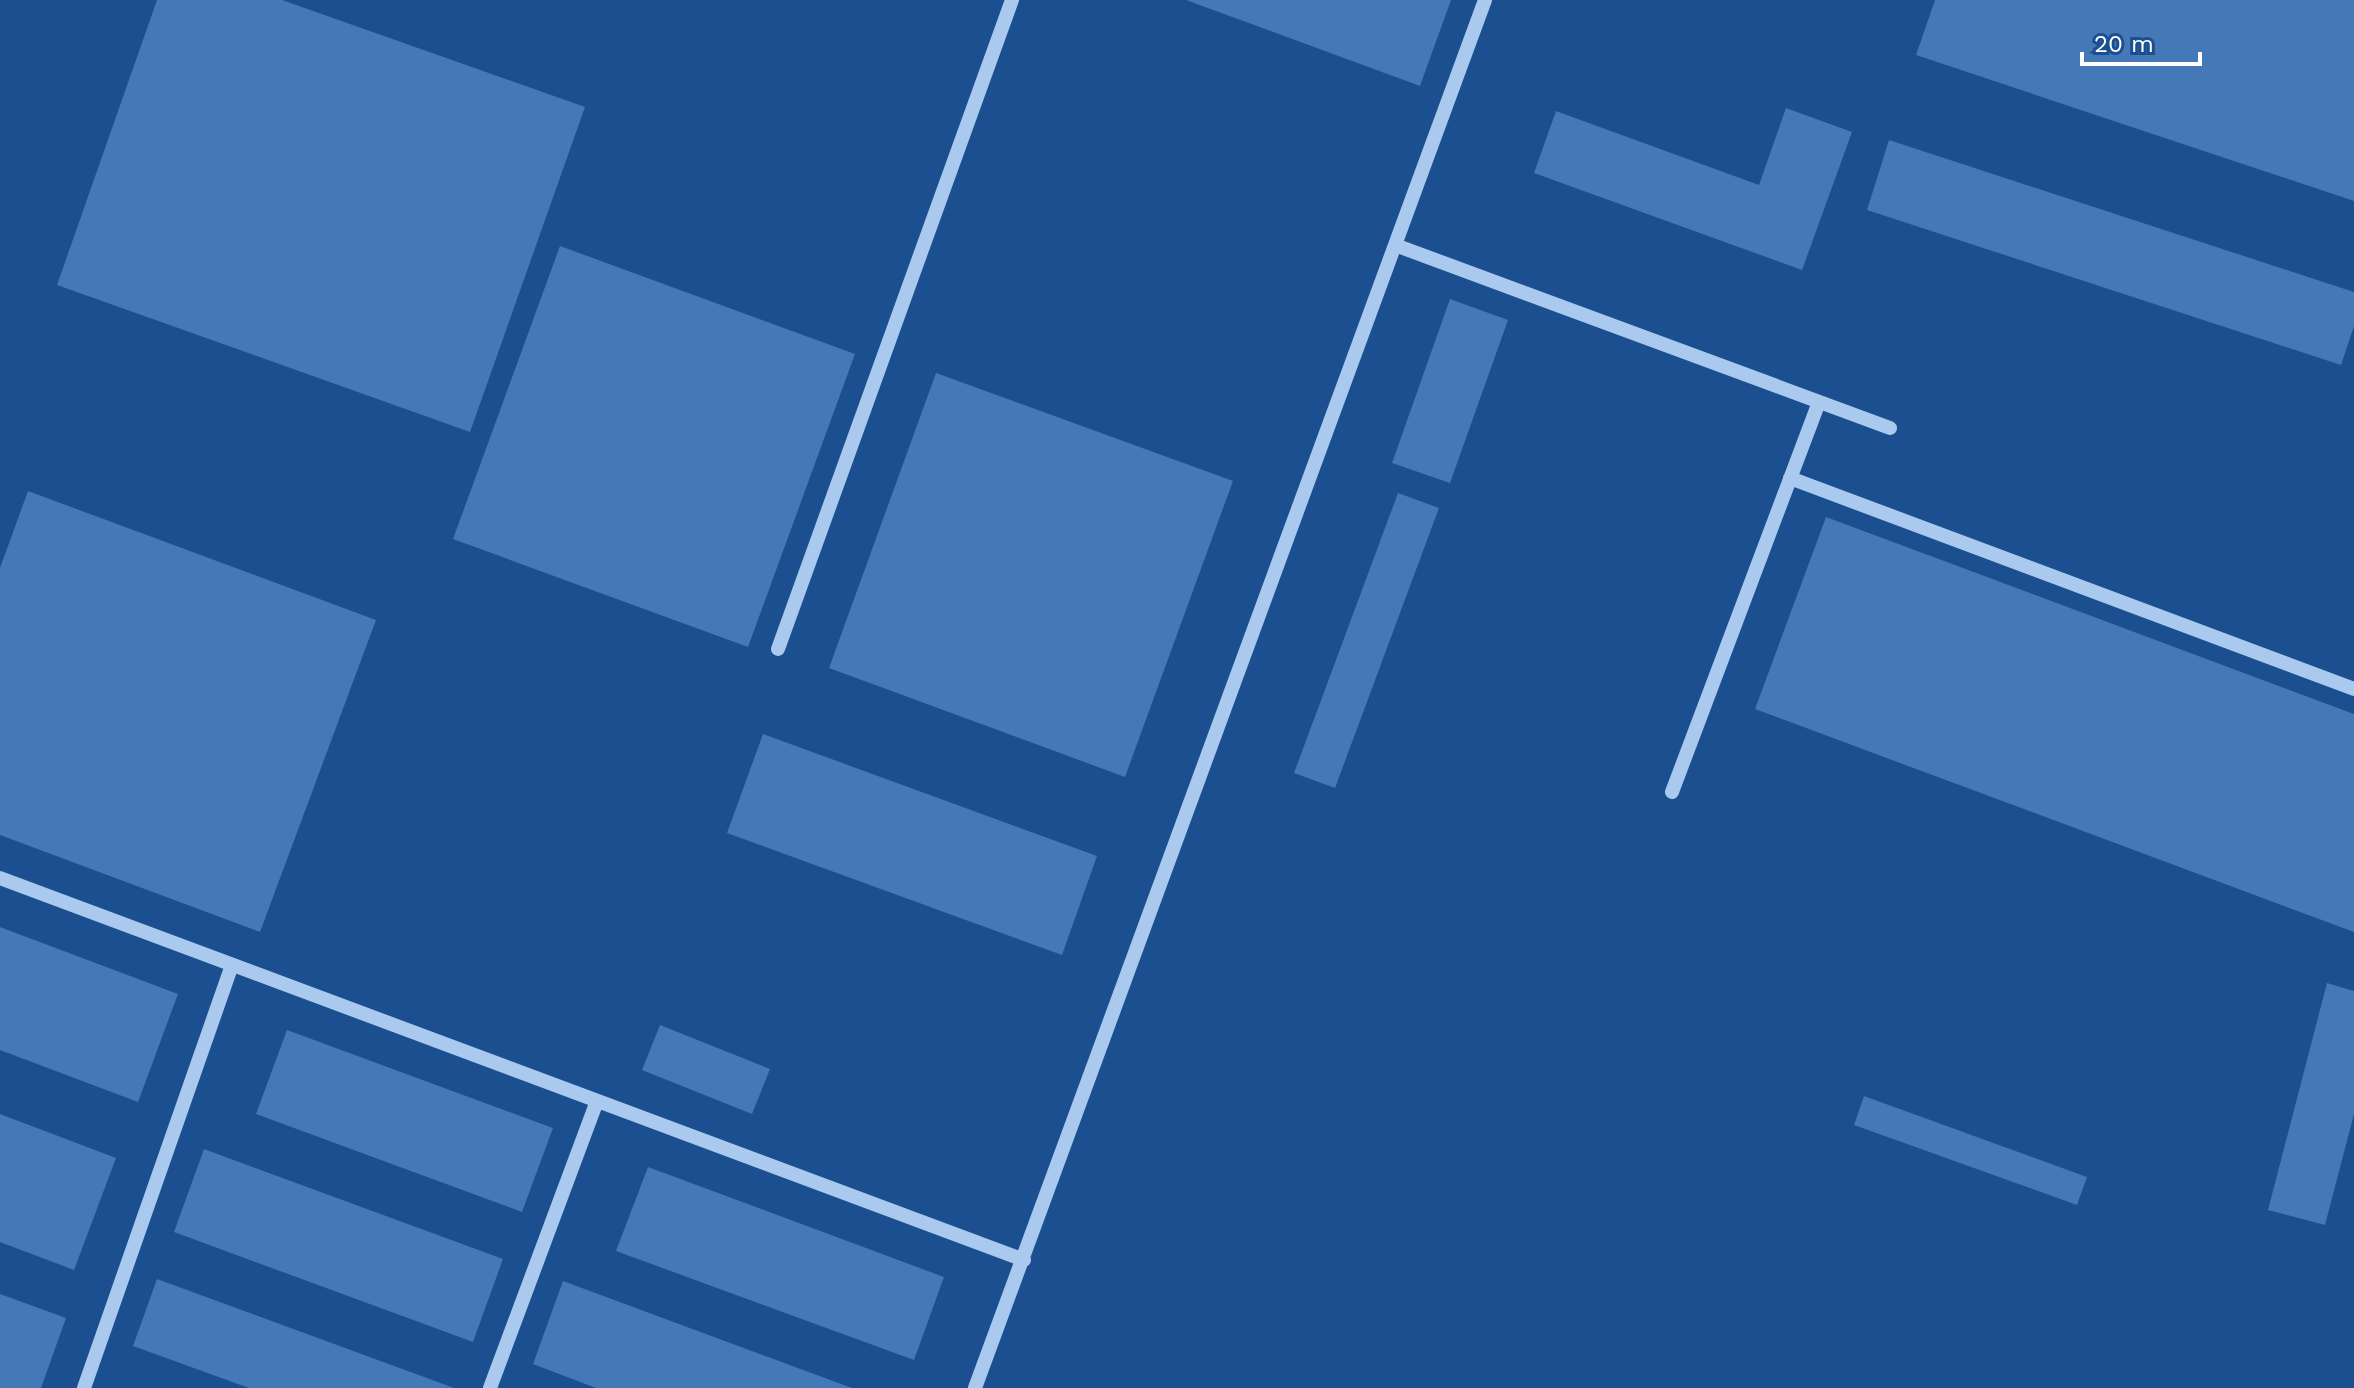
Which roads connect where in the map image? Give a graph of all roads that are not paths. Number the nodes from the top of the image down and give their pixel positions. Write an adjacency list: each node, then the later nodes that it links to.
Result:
1 (1012, 0): 7 (street)
2 (1485, 0): 3 (street)
3 (1395, 245): 4 (street); 13 (street)
4 (1819, 402): 5 (street); 6 (street)
5 (1890, 428)
6 (1790, 478): 8 (street); 9 (street)
7 (778, 649)
8 (2354, 689)
9 (1672, 792)
10 (0, 878): 11 (street)
11 (232, 965): 12 (street); 14 (street)
12 (597, 1101): 13 (street); 15 (street)
13 (1024, 1260): 16 (street)
14 (84, 1388)
15 (490, 1388)
16 (975, 1388)

